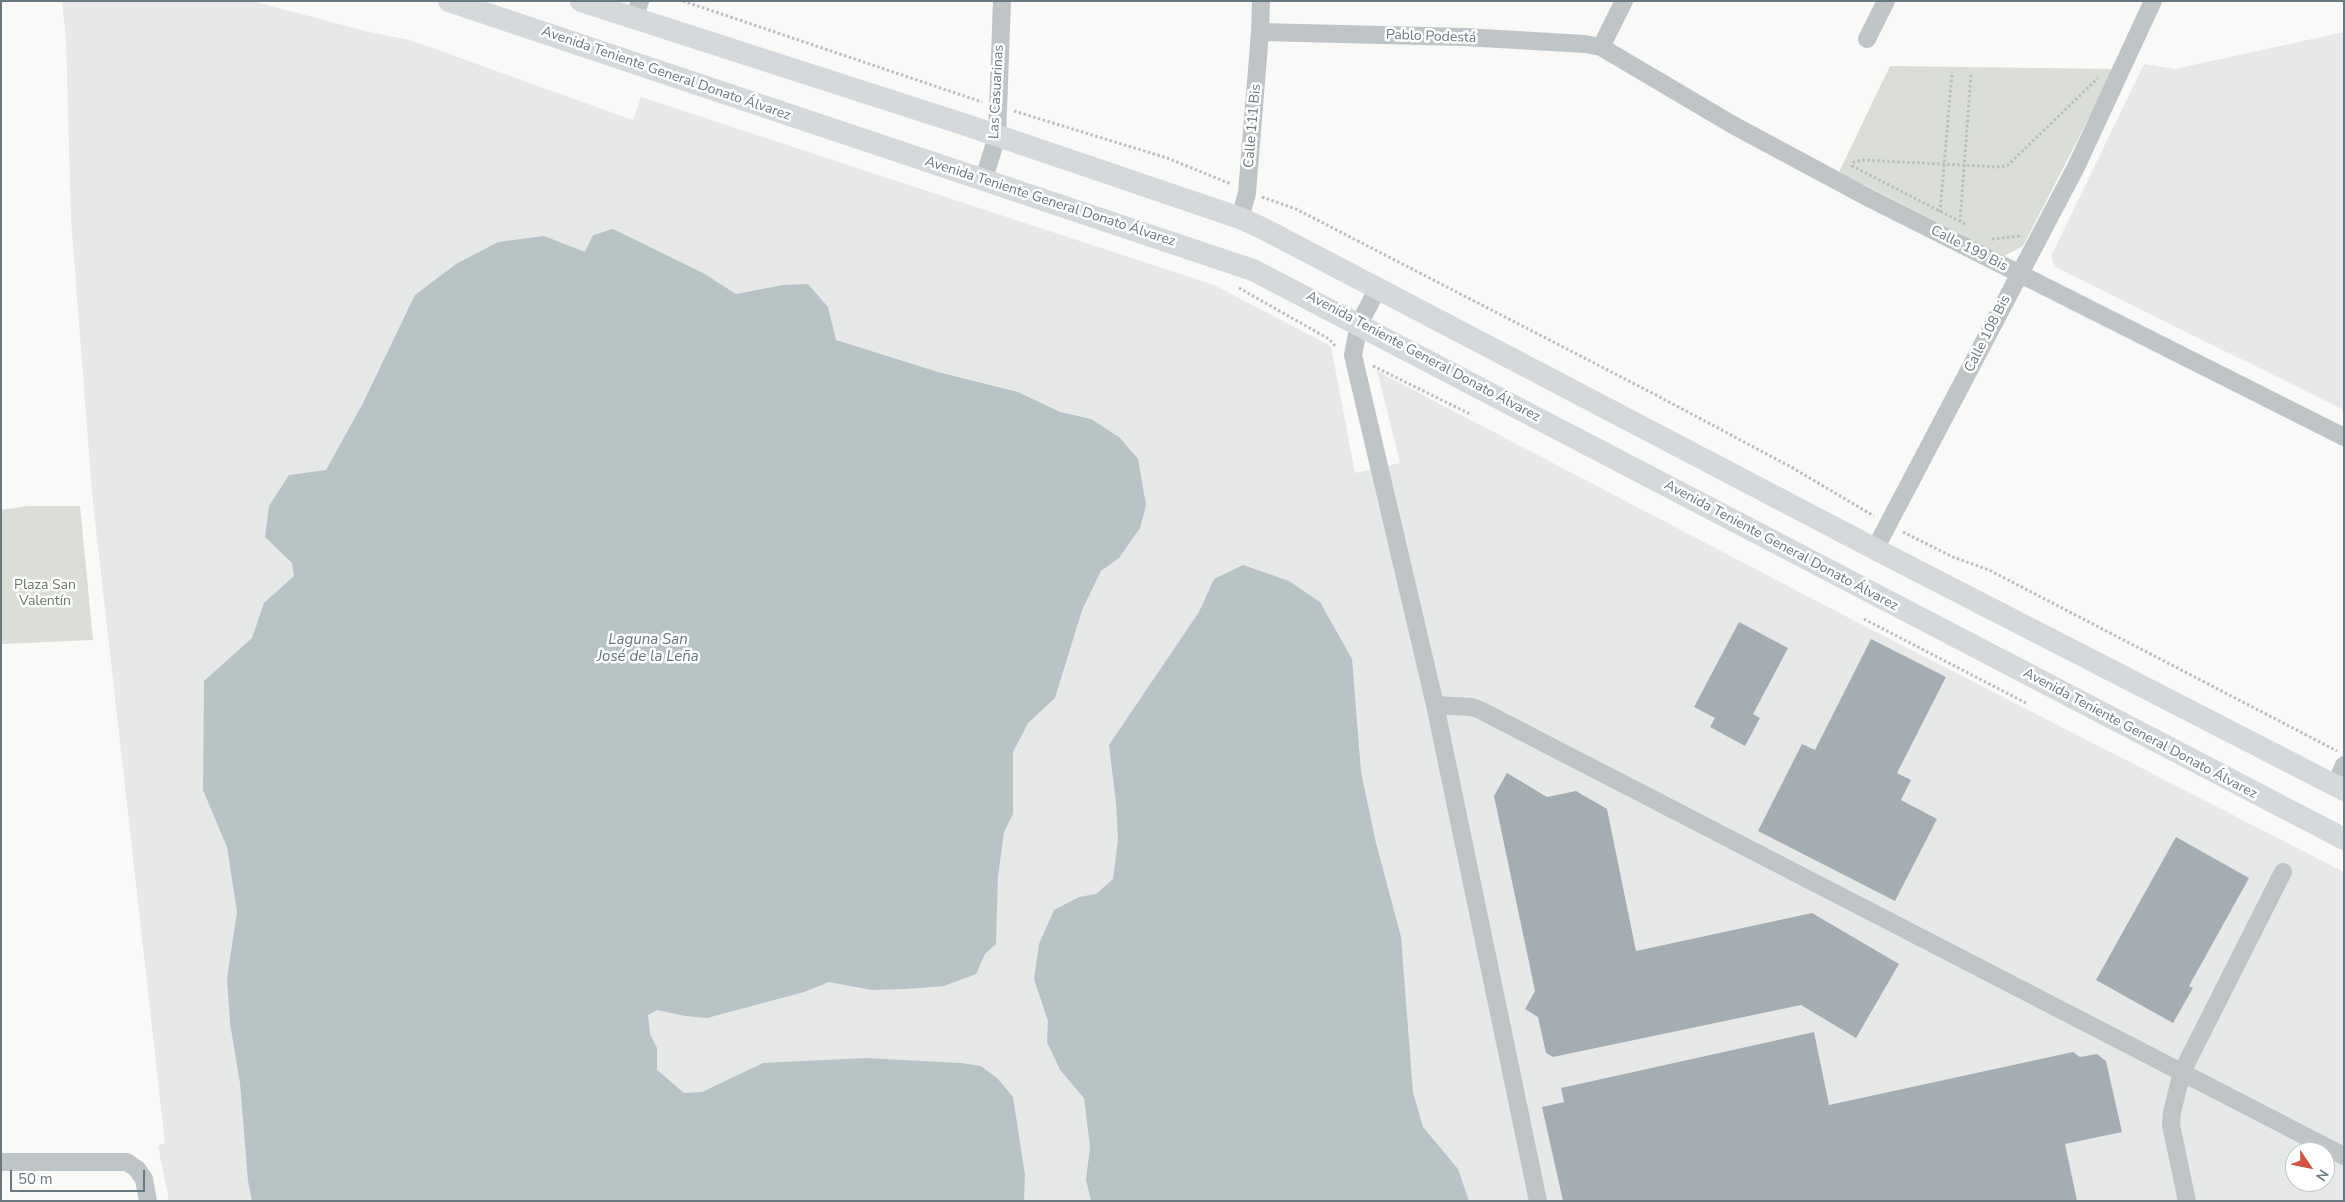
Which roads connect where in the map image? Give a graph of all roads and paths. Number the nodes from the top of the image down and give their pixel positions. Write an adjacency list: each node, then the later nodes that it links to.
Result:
1 (449, 1): 18 (main road, Avenida Teniente General Donato Álvarez)
2 (581, 1): 8 (main road)
3 (1002, 1): 15 (street, Las Casuarinas)
4 (1261, 1): 9 (street, Calle 111 Bis)
5 (1624, 1): 11 (street)
6 (1886, 1): 10 (street)
7 (2153, 1): 25 (street, Calle 108 Bis)
8 (637, 10): 15 (main road)
9 (1260, 32): 11 (street, Pablo Podestá); 20 (street, Calle 111 Bis)
10 (1867, 39)
11 (1601, 47): 25 (street, Calle 199 Bis)
12 (1952, 72): 16 (path)
13 (1971, 74): 17 (path)
14 (2103, 74): 17 (path)
15 (997, 137): 18 (street, Las Casuarinas); 20 (main road)
16 (1944, 164): 17 (path); 19 (path); 19 (path)
17 (1964, 165): 21 (path)
18 (983, 181): 28 (main road, Avenida Teniente General Donato Álvarez)
19 (1940, 212): 21 (path)
20 (1240, 218): 27 (main road)
21 (1960, 222): 22 (path)
22 (1968, 226)
23 (1984, 235): 24 (path)
24 (1999, 244)
25 (2019, 274): 31 (street, Calle 199 Bis); 32 (street, Calle 108 Bis)
26 (1236, 286): 29 (path)
27 (1378, 288): 28 (street); 32 (main road)
28 (1359, 324): 29 (street); 38 (main road, Avenida Teniente General Donato Álvarez)
29 (1354, 357): 30 (path); 35 (street)
30 (1472, 415)
31 (2344, 436)
32 (1876, 549): 37 (main road)
33 (1864, 619): 34 (path)
34 (2026, 703)
35 (1435, 705): 40 (street); 44 (street)
36 (2344, 765): 37 (street)
37 (2339, 788)
38 (2344, 839)
39 (2283, 872): 40 (street)
40 (2182, 1072): 41 (street); 45 (street)
41 (2344, 1156)
42 (1, 1162): 43 (street)
43 (148, 1201)
44 (1538, 1201)
45 (2187, 1201)

